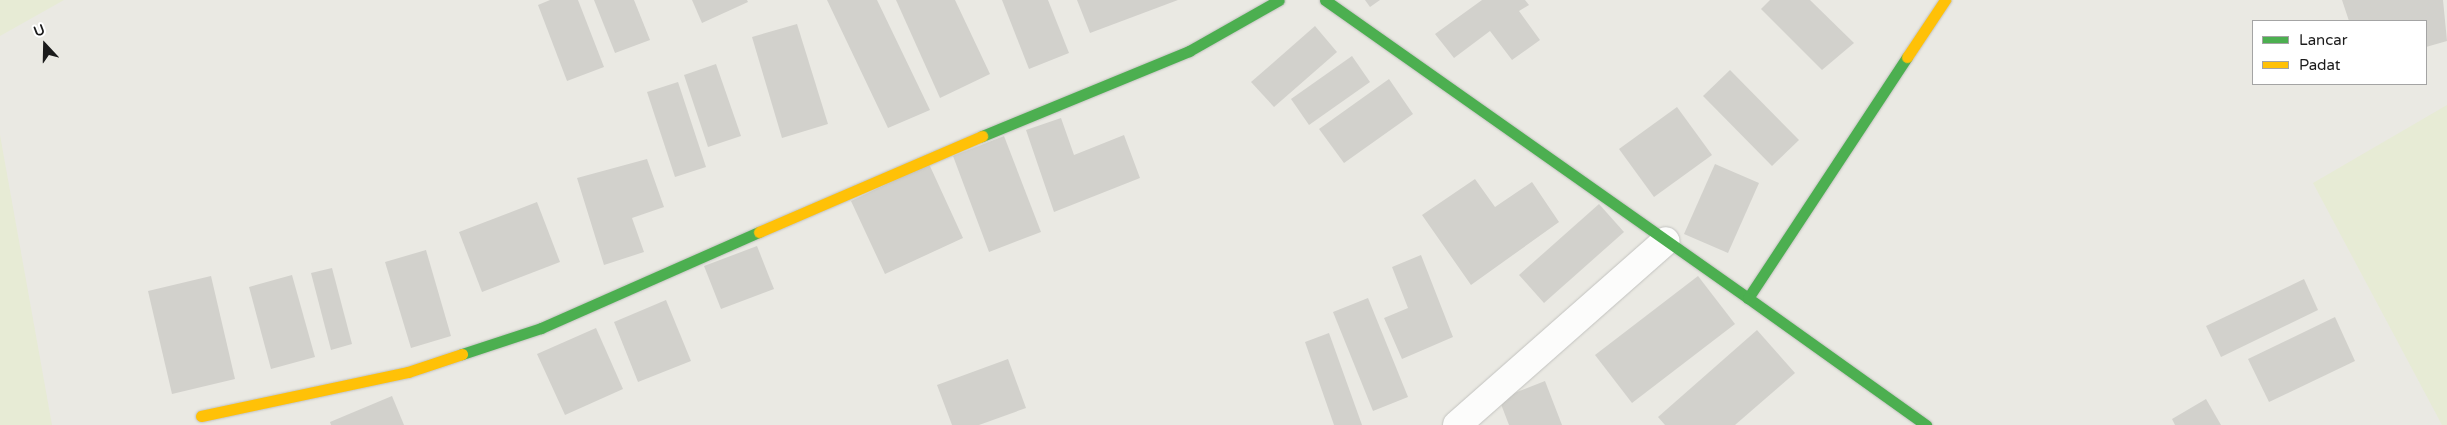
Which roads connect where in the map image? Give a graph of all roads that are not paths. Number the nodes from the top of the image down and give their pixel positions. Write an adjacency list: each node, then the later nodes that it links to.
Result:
1 (1279, 0): 6 (street)
2 (1325, 0): 4 (street)
3 (1944, 0): 5 (street)
4 (1666, 241): 5 (street); 7 (street)
5 (1748, 298): 8 (street)
6 (201, 416)
7 (1458, 425)
8 (1926, 425)

